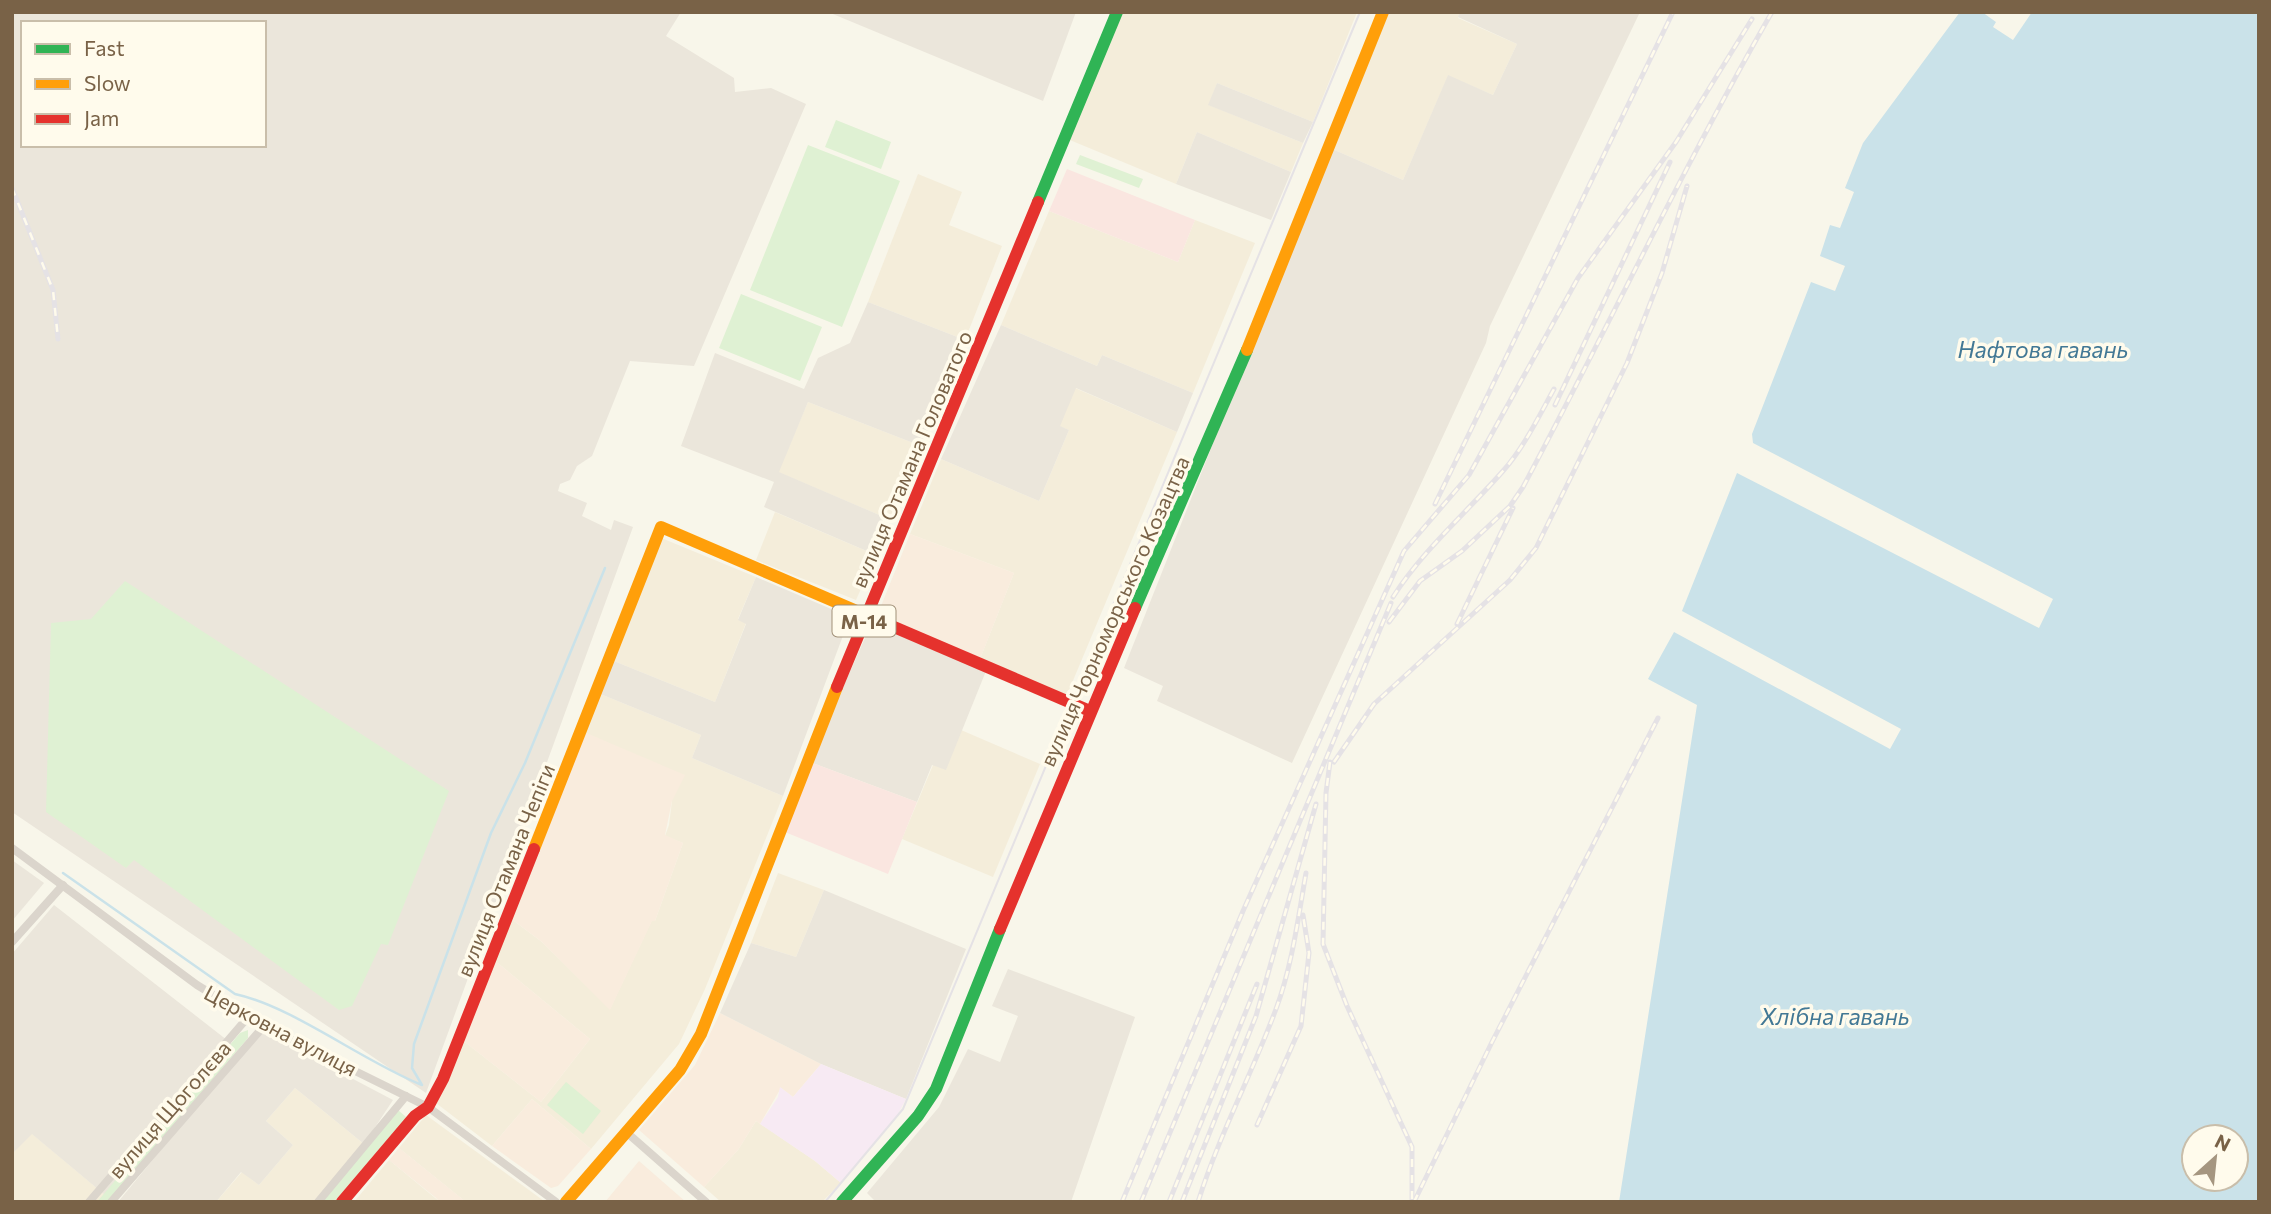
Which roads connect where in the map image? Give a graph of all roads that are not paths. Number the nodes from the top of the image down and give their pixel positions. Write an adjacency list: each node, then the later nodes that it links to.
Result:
1 (1116, 12): 3 (main road, вулиця Отамана Головатого / М-14)
2 (1383, 12): 4 (main road, вулиця Чорноморського Козацтва)
3 (866, 614): 4 (main road); 11 (main road, вулиця Отамана Чепіги); 12 (main road, вулиця Отамана Головатого / М-14)
4 (1090, 711): 13 (main road, вулиця Чорноморського Козацтва)
5 (12, 848): 6 (street, Церковна вулиця)
6 (63, 885): 7 (street); 8 (street, Церковна вулиця)
7 (12, 942)
8 (249, 1016): 9 (street, Церковна вулиця); 14 (street, вулиця Щоголєва)
9 (264, 1026): 10 (street, Церковна вулиця); 15 (street, вулиця Щоголєва)
10 (406, 1096): 11 (street, Церковна вулиця); 16 (street)
11 (428, 1107): 17 (main road, вулиця Отамана Чепіги); 18 (street, Церковна вулиця)
12 (625, 1131): 19 (main road, вулиця Отамана Головатого / М-14); 20 (street)
13 (849, 1200)
14 (89, 1202)
15 (111, 1202)
16 (318, 1202)
17 (342, 1202)
18 (556, 1202)
19 (566, 1202)
20 (706, 1202)

